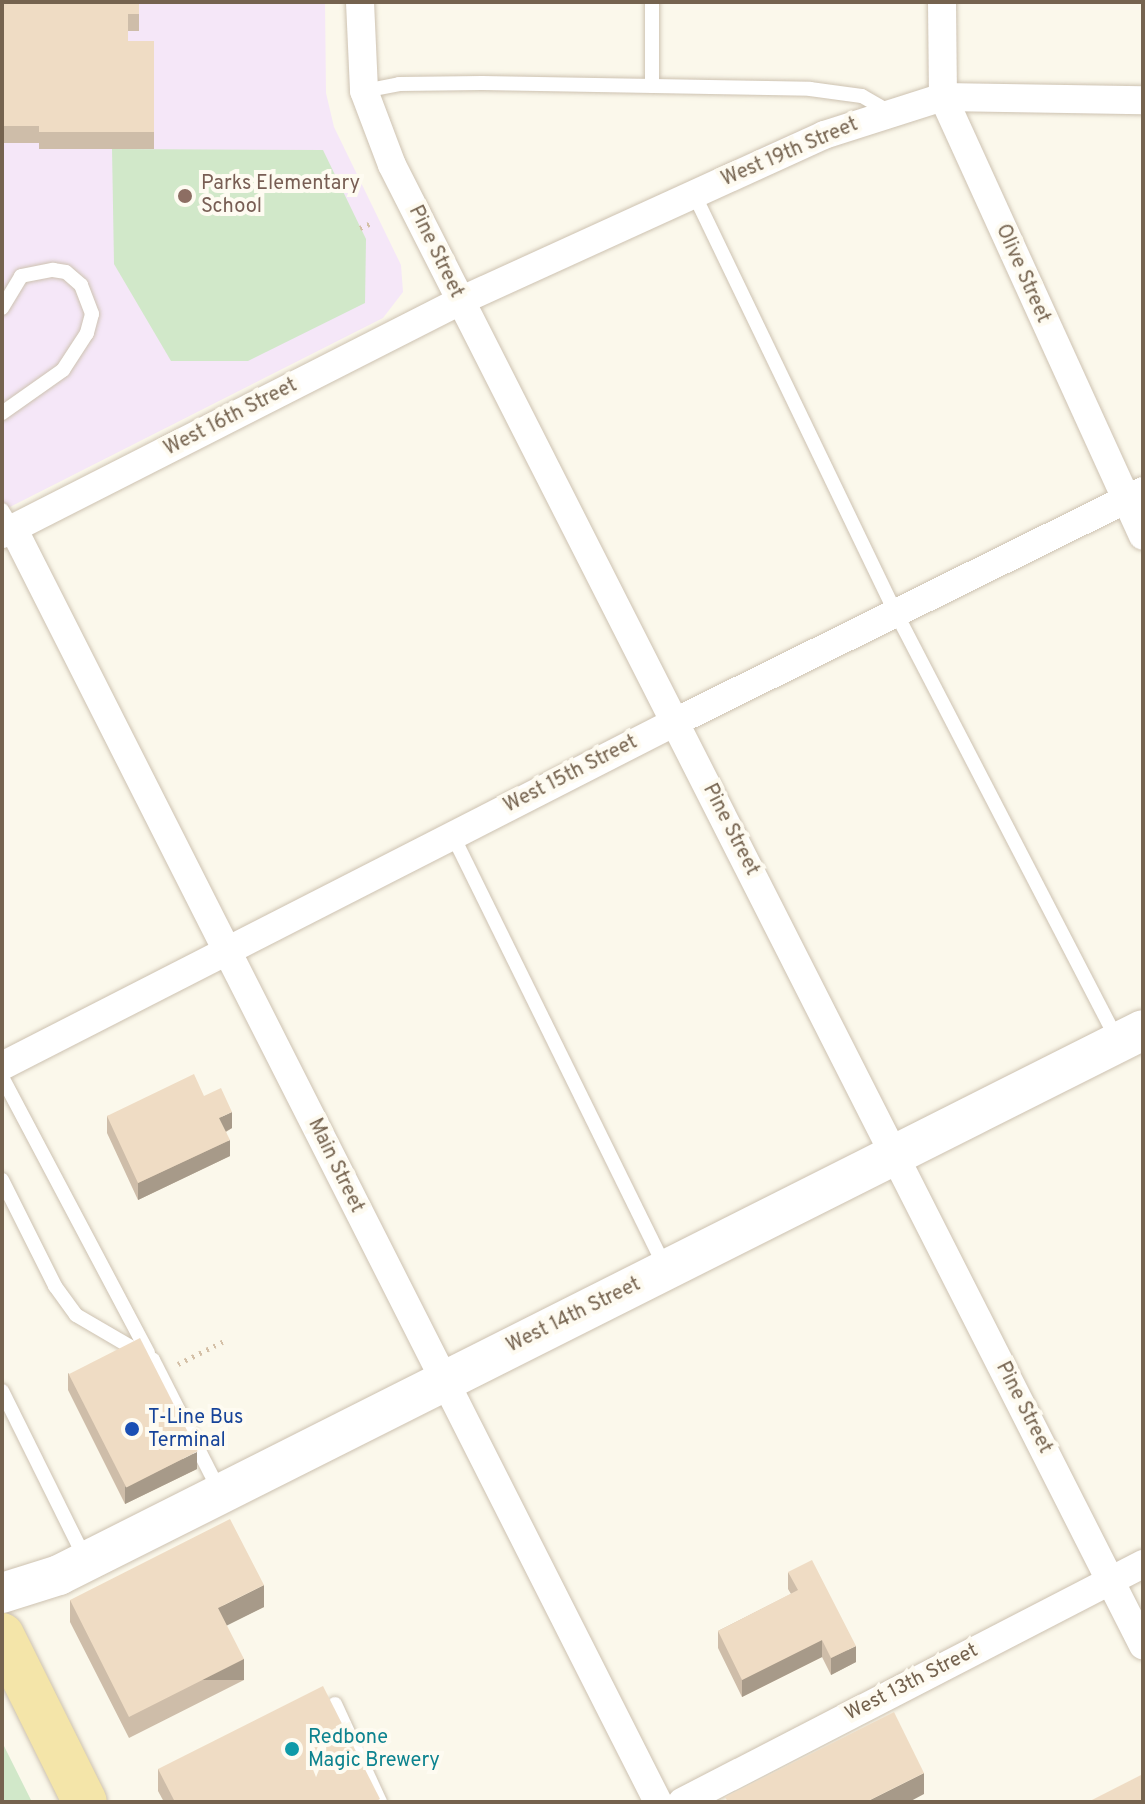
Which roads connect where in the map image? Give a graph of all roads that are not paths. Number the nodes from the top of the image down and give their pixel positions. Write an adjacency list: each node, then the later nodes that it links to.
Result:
1 (360, 2): 5 (street, Pine Street)
2 (652, 2): 4 (lane)
3 (942, 2): 6 (street, Olive Street)
4 (652, 86): 5 (lane); 8 (lane)
5 (364, 91): 10 (street, Pine Street)
6 (943, 97): 7 (street, West 19th Street); 8 (street, West 19th Street); 13 (street, Olive Street)
7 (1143, 100)
8 (892, 113): 9 (street, West 19th Street)
9 (694, 194): 10 (street, West 19th Street); 16 (lane)
10 (460, 301): 14 (street, West 16th Street); 17 (street, Pine Street)
11 (2, 308): 12 (lane)
12 (2, 413)
13 (1134, 496): 15 (street, Olive Street); 16 (street, West 15th Street)
14 (6, 524): 19 (street, Main Street)
15 (1143, 536)
16 (896, 613): 17 (street, West 15th Street); 20 (lane)
17 (675, 722): 18 (street, West 15th Street); 23 (street, Pine Street)
18 (453, 836): 19 (street, West 15th Street); 25 (lane)
19 (229, 952): 21 (street, West 15th Street); 27 (street, Main Street)
20 (1131, 1036): 23 (street, West 14th Street)
21 (2, 1066)
22 (2, 1077): 26 (lane)
23 (897, 1155): 25 (street, West 14th Street); 32 (street, Pine Street)
24 (2, 1180): 26 (lane)
25 (667, 1270): 27 (street, West 14th Street)
26 (148, 1353): 29 (lane)
27 (442, 1382): 29 (street, West 14th Street); 39 (street, Main Street)
28 (2, 1391): 30 (lane)
29 (221, 1493): 30 (street, West 14th Street)
30 (86, 1561): 33 (street, West 14th Street)
31 (1143, 1564): 32 (street, West 13th Street)
32 (1109, 1581): 35 (street, Pine Street); 40 (street, West 13th Street)
33 (2, 1593)
34 (2, 1635): 37 (main road)
35 (1143, 1645)
36 (335, 1704): 38 (lane)
37 (85, 1802)
38 (380, 1802)
39 (658, 1802)
40 (682, 1802)

